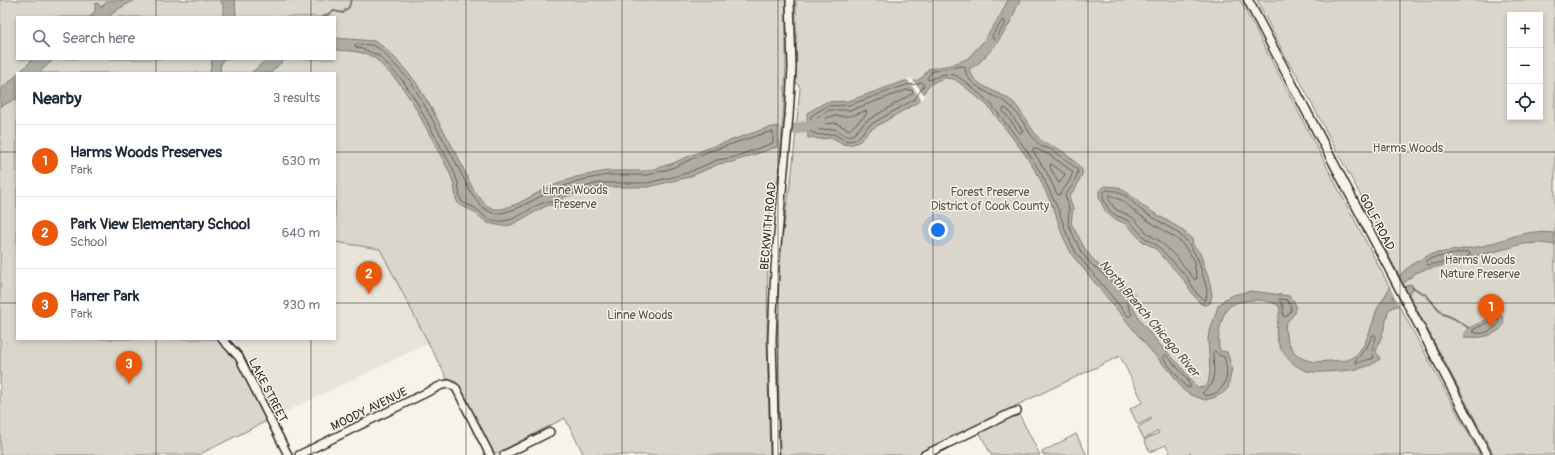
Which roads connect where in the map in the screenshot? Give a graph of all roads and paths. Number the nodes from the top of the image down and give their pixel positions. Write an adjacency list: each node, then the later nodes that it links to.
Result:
1 (790, 0): 10 (street, BECKWITH ROAD)
2 (1248, 0): 12 (main road, GOLF ROAD)
3 (223, 340): 6 (street, LAKE STREET)
4 (1017, 411): 11 (street)
5 (550, 432): 9 (street)
6 (288, 455)
7 (299, 455): 8 (street, MOODY AVENUE)
8 (490, 455)
9 (504, 455)
10 (775, 455)
11 (924, 455)
12 (1486, 455)

